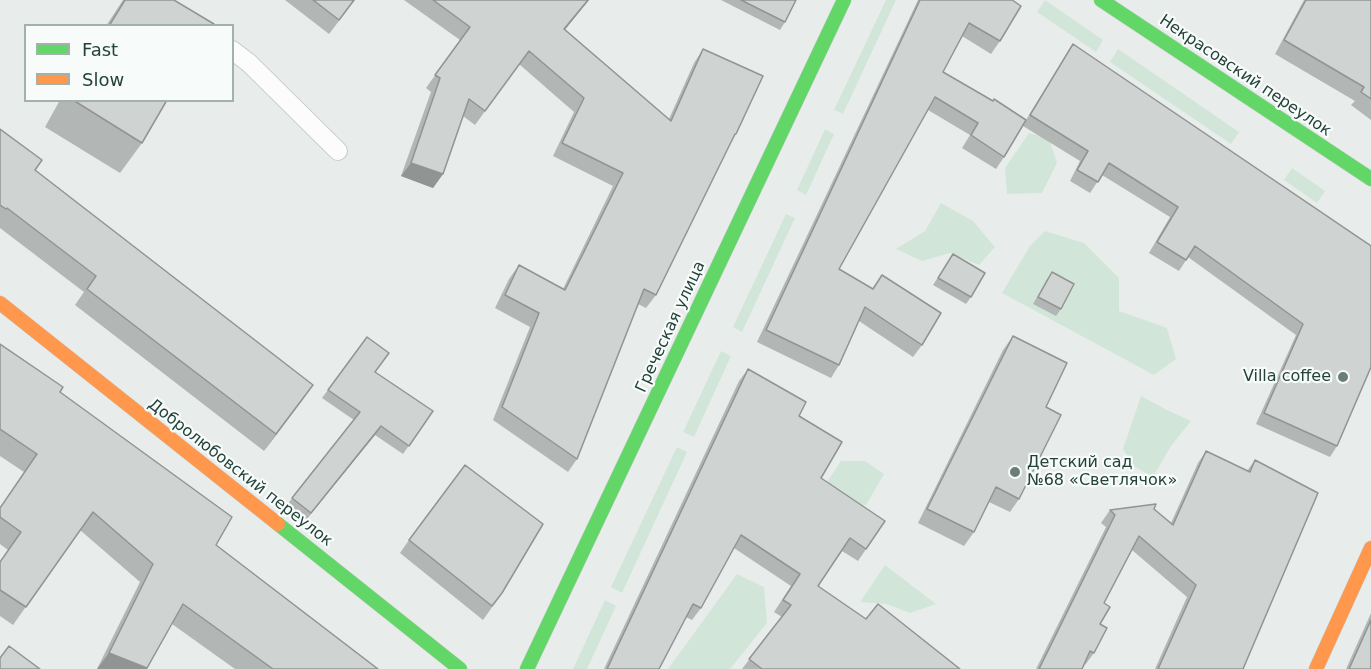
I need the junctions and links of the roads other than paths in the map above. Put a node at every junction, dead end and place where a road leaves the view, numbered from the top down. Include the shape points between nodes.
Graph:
1 (844, 0) edge
2 (1101, 0) edge
3 (234, 52) edge
4 (338, 151) dead end
5 (1371, 179) edge
6 (0, 303) edge
7 (1371, 548) edge
8 (460, 669) edge
9 (527, 669) edge
10 (1316, 669) edge

1 - 9 street, Греческая улица
2 - 5 street, Некрасовский переулок
3 - 4 lane
6 - 8 street, Добролюбовский переулок
7 - 10 street

